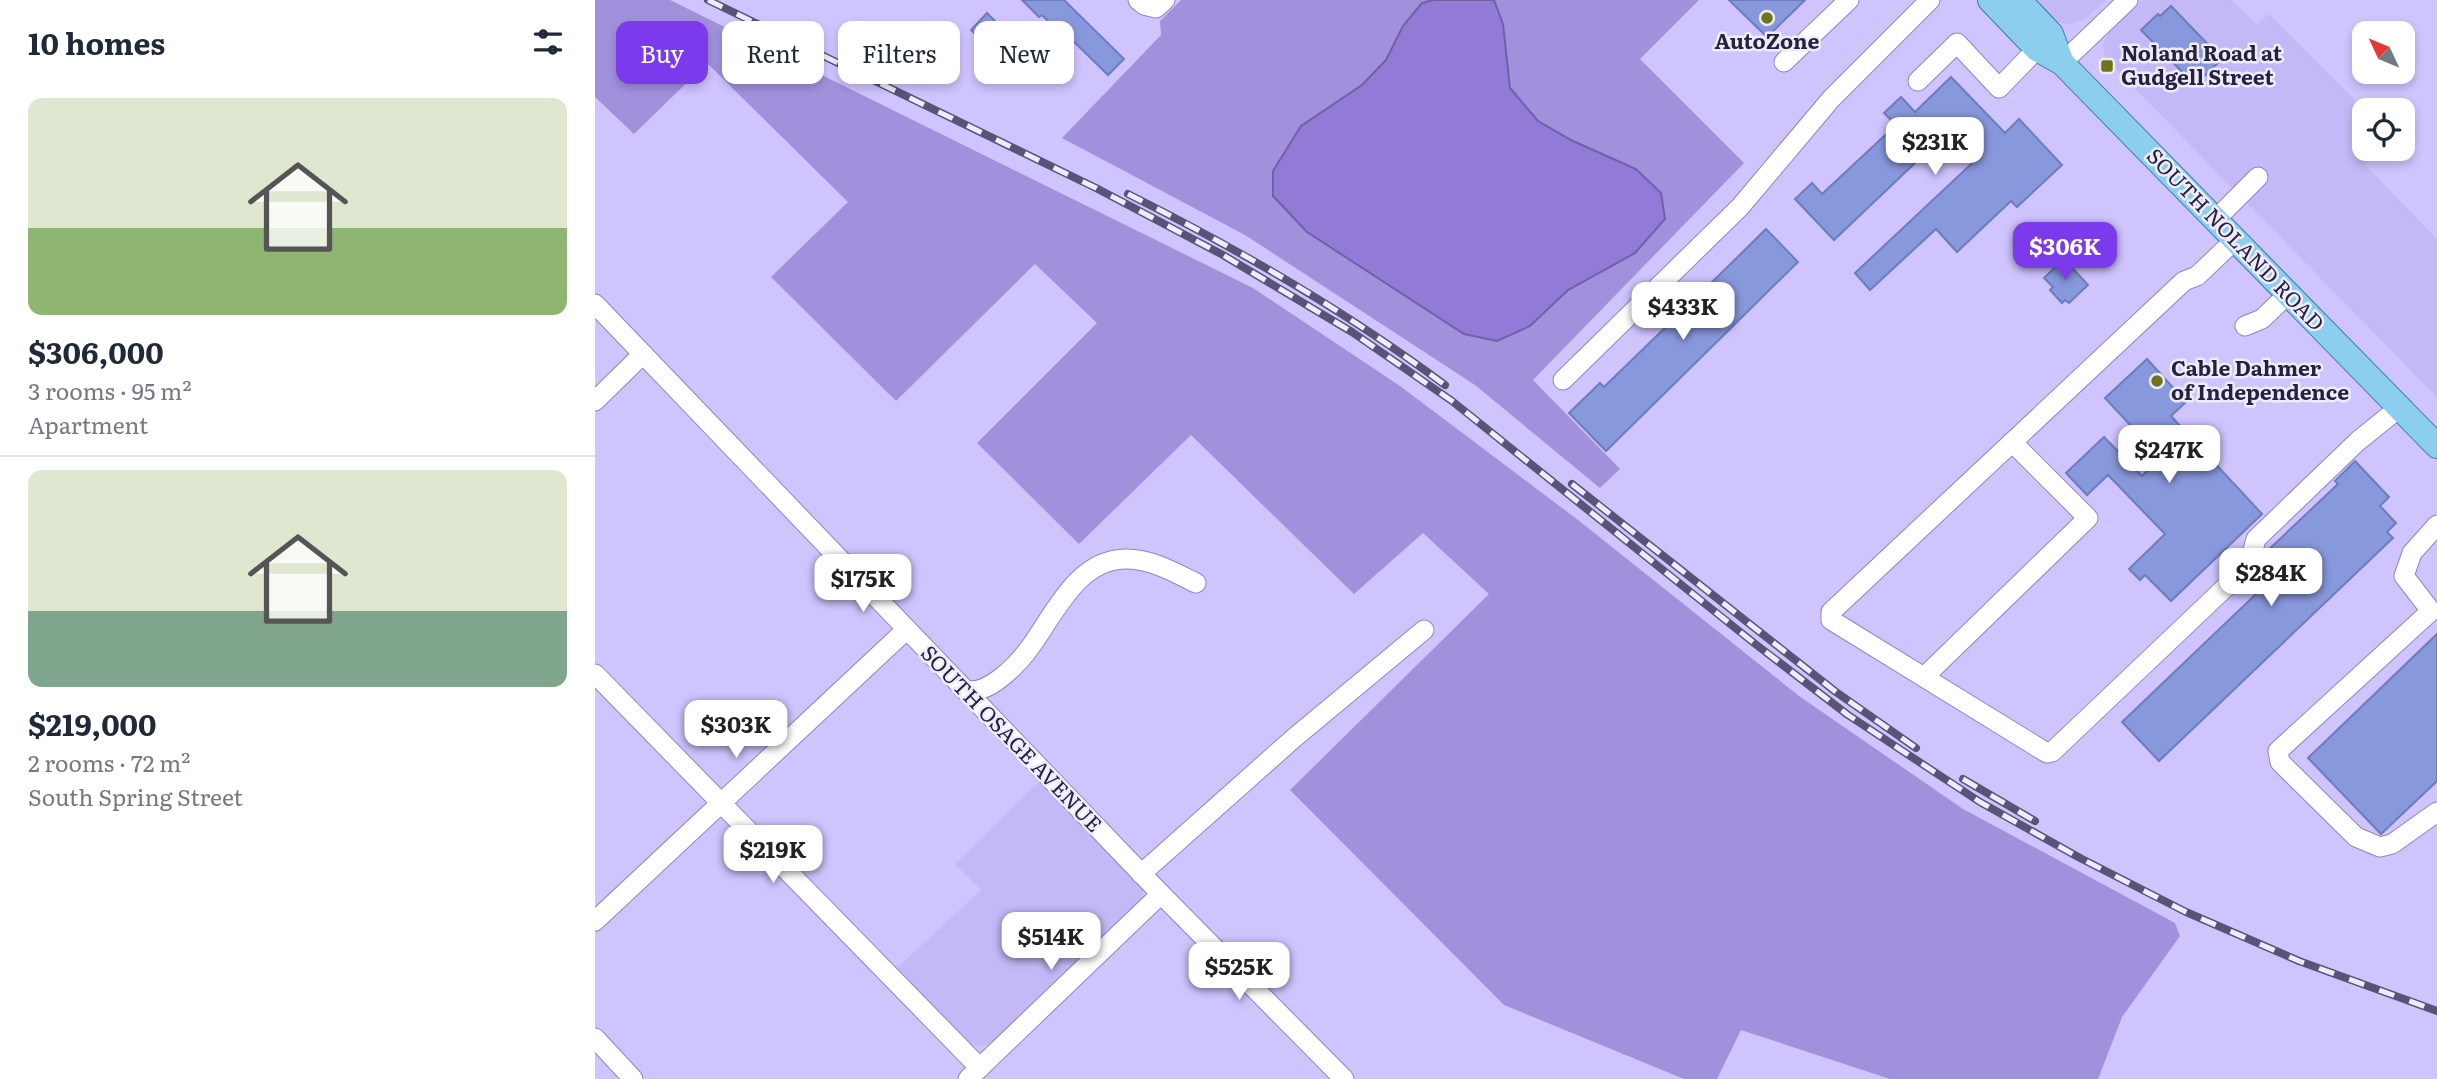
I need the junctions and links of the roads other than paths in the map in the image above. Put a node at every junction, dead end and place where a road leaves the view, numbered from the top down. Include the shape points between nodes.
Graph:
1 (1849, 0) edge
2 (1930, 0) edge
3 (1990, 0) edge
4 (2019, 0) edge
5 (2128, 0) edge
6 (2037, 50) junction
7 (1784, 62) dead end
8 (2062, 63) junction
9 (1918, 81) dead end
10 (2257, 177) dead end
11 (2215, 220) junction
12 (2235, 240) junction
13 (2288, 294) junction
14 (595, 304) edge
15 (2245, 326) dead end
16 (643, 354) junction
17 (1563, 380) dead end
18 (595, 401) edge
19 (2399, 408) junction
20 (2012, 442) junction
21 (2437, 446) edge
22 (2437, 525) edge
23 (1196, 583) dead end
24 (906, 630) junction
25 (1424, 631) dead end
26 (595, 674) edge
27 (1924, 677) junction
28 (963, 690) junction
29 (721, 803) junction
30 (2437, 812) edge
31 (1141, 874) junction
32 (1161, 894) junction
33 (595, 920) edge
34 (595, 1038) edge
35 (976, 1075) edge
36 (633, 1079) edge
37 (1344, 1079) edge

1 - 7 street
2 - 17 street via 1831,99 1740,207
3 - 6 main road, SOUTH NOLAND ROAD
4 - 8 main road, SOUTH NOLAND ROAD via 2051,34
5 - 8 street
6 - 8 main road, SOUTH NOLAND ROAD
6 - 9 street via 1999,88 1957,43
8 - 11 main road, SOUTH NOLAND ROAD
10 - 11 street
11 - 12 main road, SOUTH NOLAND ROAD
12 - 13 main road, SOUTH NOLAND ROAD
12 - 20 street via 2197,276 2184,281
13 - 15 street via 2262,319
13 - 19 main road, SOUTH NOLAND ROAD
14 - 16 street, SOUTH OSAGE AVENUE
16 - 18 street
16 - 24 street, SOUTH OSAGE AVENUE
19 - 21 main road, SOUTH NOLAND ROAD
19 - 27 street via 2256,539 2249,565 2052,752
20 - 27 street via 2088,518
20 - 27 street via 1829,616
22 - 30 street via 2412,553 2404,576 2431,611 2278,751 2280,762 2357,837 2380,846 2392,844
23 - 28 street via 1160,565 1138,561 1096,566 1061,600 1019,660 984,689
24 - 28 street, SOUTH OSAGE AVENUE
24 - 29 street
25 - 31 street via 1304,729
26 - 29 street
28 - 31 street, SOUTH OSAGE AVENUE
29 - 33 street
29 - 35 street
31 - 32 street, SOUTH OSAGE AVENUE
32 - 35 street
32 - 37 street, SOUTH OSAGE AVENUE
34 - 36 street

